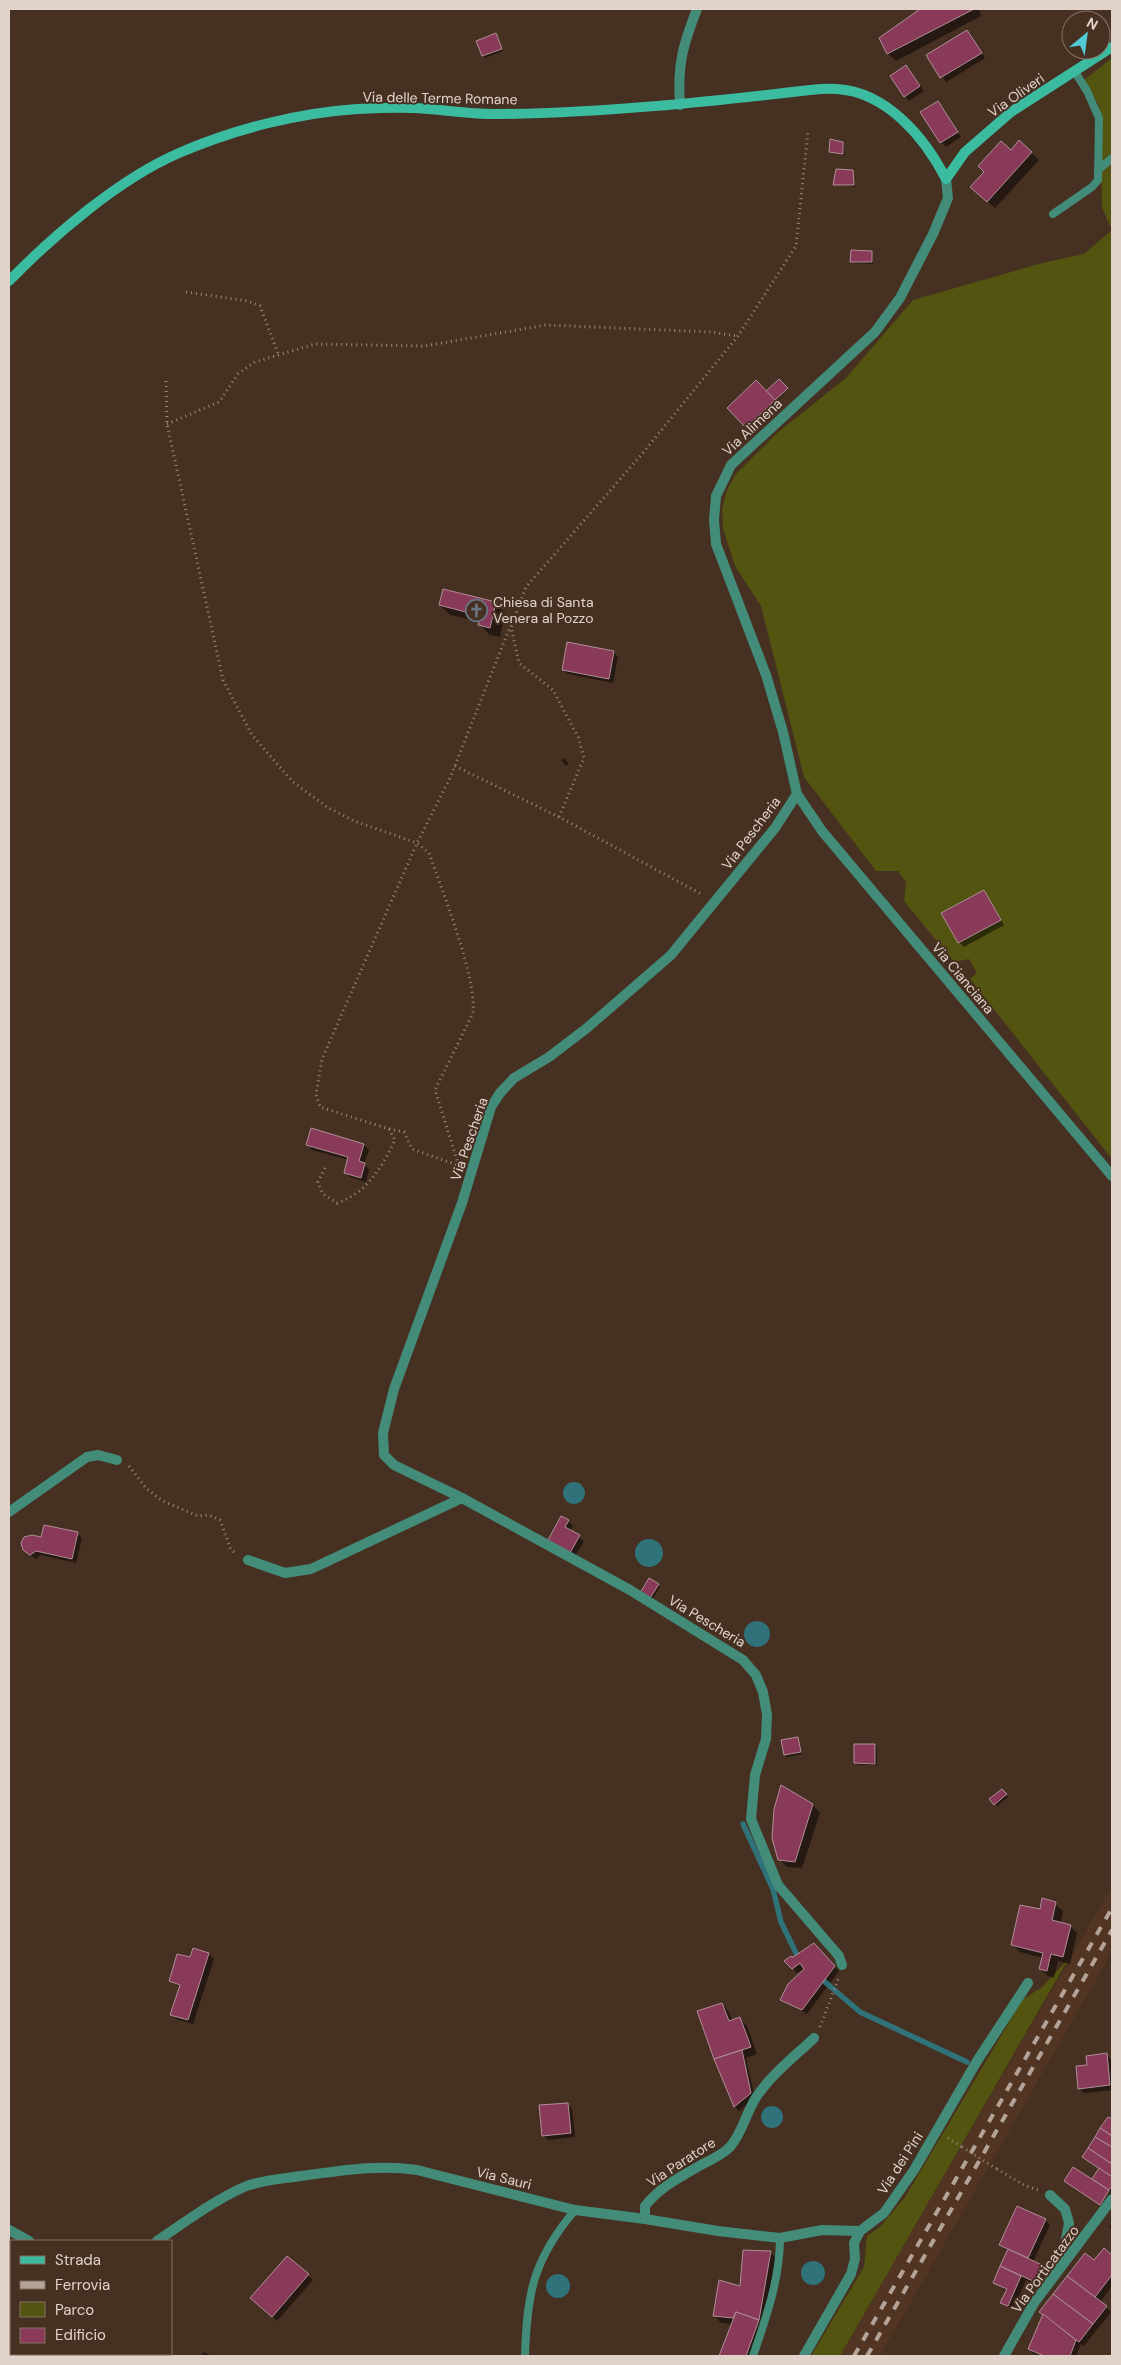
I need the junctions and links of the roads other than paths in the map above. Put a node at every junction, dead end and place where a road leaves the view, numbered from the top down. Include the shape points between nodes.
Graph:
1 (697, 9) edge
2 (1112, 47) edge
3 (1075, 72) junction
4 (680, 105) junction
5 (1112, 158) edge
6 (1098, 170) junction
7 (946, 179) junction
8 (1054, 214) dead end
9 (9, 281) edge
10 (797, 794) junction
11 (1112, 1176) edge
12 (118, 1460) road end
13 (462, 1498) junction
14 (9, 1512) edge
15 (248, 1560) road end
16 (842, 1965) road end
17 (1028, 1983) dead end
18 (814, 2038) road end
19 (1050, 2195) dead end
20 (1112, 2199) edge
21 (575, 2210) junction
22 (645, 2219) junction
23 (9, 2230) edge
24 (860, 2231) junction
25 (780, 2238) junction
26 (27, 2240) edge
27 (158, 2240) edge
28 (1061, 2270) junction
29 (525, 2356) edge
30 (753, 2356) edge
31 (804, 2356) edge
32 (1004, 2356) edge

1 - 4 street via 681,55 678,75
2 - 3 street, Via Oliveri
3 - 6 lane via 1099,118
3 - 7 street, Via Oliveri via 1011,112 965,152
4 - 7 street, Via delle Terme Romane via 838,88 862,94 886,107 918,134
4 - 9 street, Via delle Terme Romane via 496,114 413,108 356,109 288,120 226,136 178,154 132,180 37,252
5 - 6 lane
6 - 8 lane via 1098,180
7 - 10 street, Via Alimena via 948,198 925,252 900,298 875,332 730,465 716,496 716,544 766,675
10 - 11 street, Via Cianciana via 822,831
10 - 13 street, Via Pescheria via 775,828 671,955 587,1028 514,1078 500,1092 491,1108 472,1171 394,1388 383,1433 384,1455 394,1465
12 - 14 street via 98,1455 87,1457
13 - 15 street via 311,1569 285,1573
13 - 16 street, Via Pescheria via 630,1590 744,1660 763,1692 767,1715 766,1739 755,1775 751,1819 778,1885
17 - 24 street, Via dei Pini via 977,2061 914,2170 884,2213
18 - 22 street, Via Paratore via 777,2072 756,2097 741,2131 730,2146 655,2193 645,2206
19 - 28 street via 1065,2209 1069,2223
20 - 28 street, Via Porticatazzo
21 - 22 street, Via Sauri
21 - 27 street, Via Sauri via 417,2170 369,2166 246,2186 218,2200
21 - 29 lane via 562,2225 532,2283 526,2315
22 - 25 street, Via Sauri
23 - 26 street
24 - 25 street, Via Sauri via 822,2230
24 - 31 street via 854,2243 852,2274
25 - 30 lane via 770,2308
28 - 32 street, Via Porticatazzo via 1034,2303

